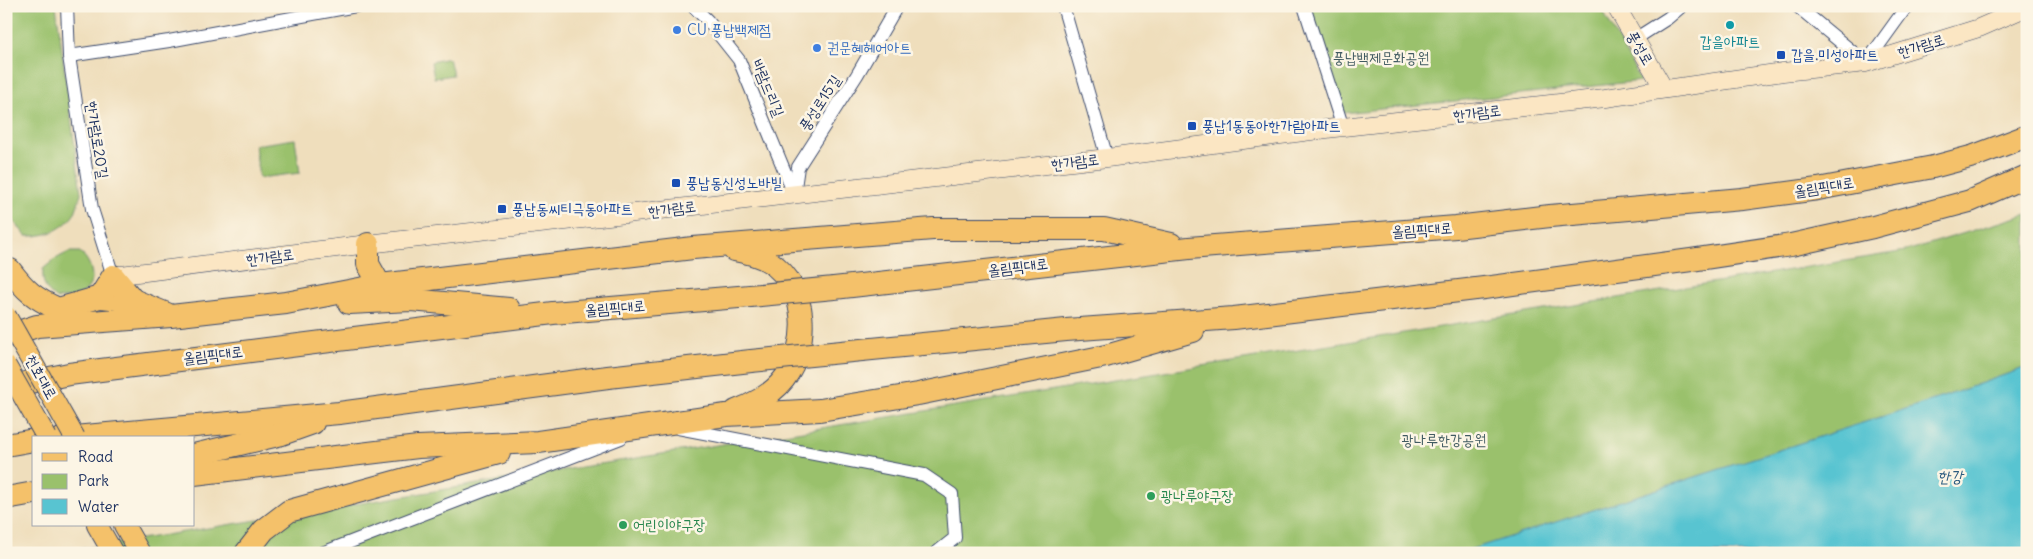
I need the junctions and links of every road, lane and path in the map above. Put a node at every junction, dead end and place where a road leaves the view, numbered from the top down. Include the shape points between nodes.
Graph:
1 (67, 6) edge
2 (356, 6) edge
3 (693, 6) edge
4 (897, 6) edge
5 (1063, 6) edge
6 (1304, 6) edge
7 (1616, 6) edge
8 (1682, 6) edge
9 (1798, 6) edge
10 (1907, 6) edge
11 (2027, 7) edge
12 (1635, 39) junction
13 (69, 56) junction
14 (1866, 63) junction
15 (1664, 89) junction
16 (1343, 128) junction
17 (2024, 137) edge
18 (1107, 158) junction
19 (2027, 176) edge
20 (794, 194) junction
21 (2027, 194) edge
22 (1970, 201) junction
23 (368, 244) junction
24 (693, 248) junction
25 (1189, 248) junction
26 (7, 268) edge
27 (114, 276) junction
28 (380, 285) junction
29 (100, 297) junction
30 (133, 300) junction
31 (286, 303) junction
32 (58, 309) junction
33 (553, 313) junction
34 (6, 316) edge
35 (170, 316) junction
36 (1234, 318) junction
37 (37, 326) junction
38 (6, 336) edge
39 (6, 366) edge
40 (6, 387) edge
41 (339, 413) junction
42 (726, 415) junction
43 (656, 425) junction
44 (46, 436) edge
45 (74, 436) edge
46 (85, 436) edge
47 (32, 440) edge
48 (538, 442) junction
49 (6, 445) edge
50 (195, 454) edge
51 (195, 474) edge
52 (32, 494) edge
53 (6, 498) edge
54 (98, 526) edge
55 (125, 526) edge
56 (113, 553) edge
57 (140, 553) edge
58 (246, 553) edge
59 (322, 553) edge
60 (936, 553) edge

1 - 13 street, 한가람로20길
2 - 13 street
3 - 20 street, 바람드리길 via 739,60
4 - 20 street, 풍성로15길 via 858,75 798,167
5 - 18 street
6 - 16 street
7 - 12 street, 풍성로
8 - 12 street
9 - 14 street
10 - 14 street
11 - 14 street, 한가람로 via 1979,28
12 - 15 street, 풍성로
13 - 27 street, 한가람로20길 via 92,209
14 - 15 street, 한가람로
15 - 16 street, 한가람로
16 - 18 street, 한가람로
17 - 25 highway, 올림픽대로 via 1974,156 1932,167 1742,199 1456,227
18 - 20 street, 한가람로
19 - 22 highway
20 - 23 street, 한가람로
21 - 22 highway
22 - 36 highway via 1791,245 1494,287
23 - 27 street, 한가람로
23 - 28 highway via 368,264
24 - 25 highway via 933,229 1104,229
24 - 28 highway
24 - 42 highway via 751,253 770,262 783,274 803,318 800,347 783,380 752,405
25 - 33 highway, 올림픽대로, bridge via 834,288
26 - 32 highway via 36,299
27 - 29 highway
27 - 30 highway
28 - 31 highway
29 - 30 highway
29 - 32 highway
30 - 35 highway
31 - 33 highway via 411,300
31 - 35 highway
32 - 37 highway
33 - 40 highway, 올림픽대로 via 69,374
34 - 45 main road, 천호대로, bridge
35 - 37 highway
36 - 41 highway, bridge via 1066,330 751,361
36 - 42 highway via 1106,356 918,394 820,410
37 - 38 highway
39 - 44 main road, 천호대로, bridge
41 - 46 highway
41 - 50 highway via 282,434
42 - 43 highway
43 - 48 highway
43 - 59 street
43 - 60 street via 924,475 952,494 955,538
47 - 49 highway
48 - 51 highway via 418,448
48 - 58 highway via 289,511 264,530
52 - 53 highway
54 - 56 main road
55 - 57 main road

